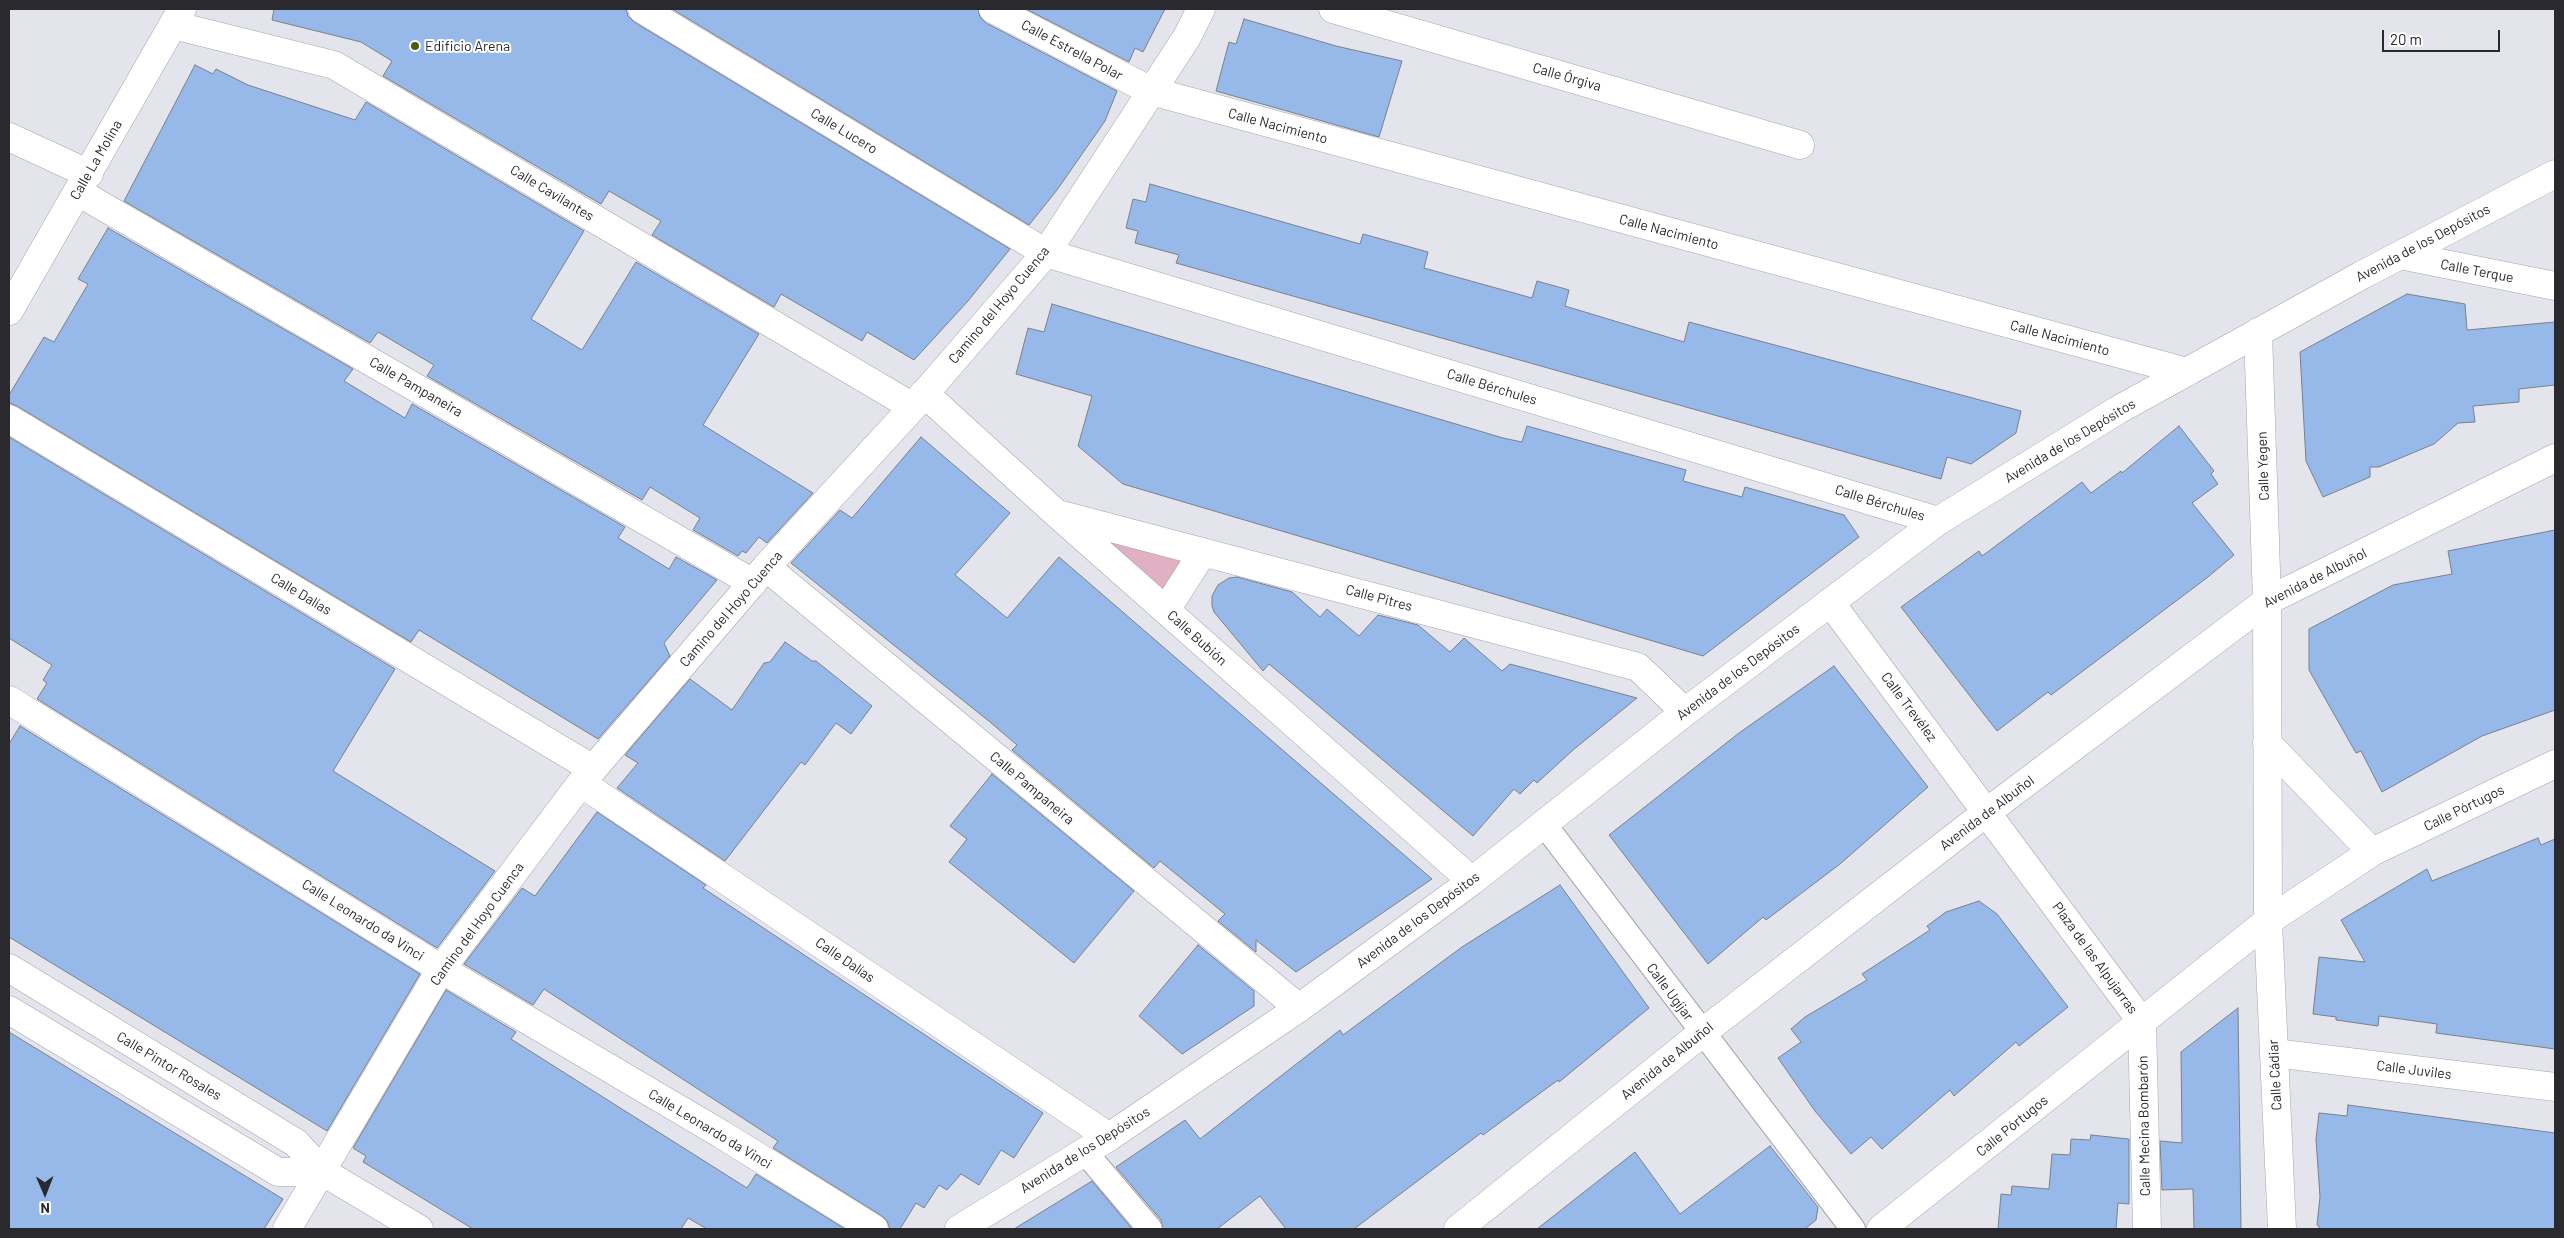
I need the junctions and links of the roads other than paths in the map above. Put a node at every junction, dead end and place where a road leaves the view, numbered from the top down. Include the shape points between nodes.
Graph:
1 (642, 9) edge
2 (993, 9) edge
3 (1201, 9) edge
4 (1333, 9) edge
5 (178, 17) edge
6 (1151, 91) junction
7 (9, 137) edge
8 (1800, 145) dead end
9 (2555, 174) edge
10 (83, 183) junction
11 (1046, 253) junction
12 (2400, 255) junction
13 (2555, 286) edge
14 (9, 311) edge
15 (2258, 332) junction
16 (2187, 372) junction
17 (918, 400) junction
18 (9, 419) edge
19 (2555, 458) edge
20 (1057, 514) junction
21 (1938, 521) junction
22 (1203, 552) junction
23 (759, 575) junction
24 (2267, 601) junction
25 (1830, 602) junction
26 (1166, 610) junction
27 (9, 700) edge
28 (1685, 712) junction
29 (2267, 743) junction
30 (2555, 764) edge
31 (587, 776) junction
32 (1988, 812) junction
33 (1544, 824) junction
34 (2372, 852) junction
35 (1472, 881) junction
36 (2268, 921) junction
37 (9, 968) edge
38 (441, 969) junction
39 (1299, 1008) junction
40 (9, 1010) edge
41 (2142, 1022) junction
42 (1702, 1033) junction
43 (2274, 1053) junction
44 (2555, 1087) edge
45 (1109, 1137) junction
46 (1084, 1152) junction
47 (323, 1172) junction
48 (1914, 1217) edge
49 (287, 1229) edge
50 (419, 1229) edge
51 (874, 1229) edge
52 (959, 1229) edge
53 (1150, 1229) edge
54 (1458, 1229) edge
55 (1853, 1229) edge
56 (1881, 1229) edge
57 (2147, 1229) edge
58 (2282, 1229) edge

1 - 11 street, Calle Lucero
2 - 6 street, Calle Estrella Polar
3 - 6 street, Camino del Hoyo Cuenca
4 - 8 street, Calle Órgiva
5 - 10 street, Calle La Molina
5 - 17 street, Calle Cavilantes via 334,65
6 - 11 street, Camino del Hoyo Cuenca
6 - 16 street, Calle Nacimiento
7 - 10 street, Calle Pampaneira
9 - 12 street, Avenida de los Depósitos
10 - 14 street, Calle La Molina
10 - 23 street, Calle Pampaneira
11 - 17 street, Camino del Hoyo Cuenca
11 - 21 street, Calle Bérchules
12 - 13 street, Calle Terque
12 - 15 street, Avenida de los Depósitos
15 - 16 street, Avenida de los Depósitos
15 - 24 street, Calle Yegen
16 - 21 street, Avenida de los Depósitos via 2118,410
17 - 20 street, Calle Bubión
17 - 23 street, Camino del Hoyo Cuenca
18 - 31 street, Calle Dalías
19 - 24 street, Avenida de Albuñol
20 - 22 street, Calle Pitres
20 - 26 street, Calle Bubión
21 - 25 street, Avenida de los Depósitos
22 - 26 street
22 - 28 street, Calle Pitres via 1638,666
23 - 31 street, Camino del Hoyo Cuenca
23 - 39 street, Calle Pampaneira
24 - 29 street
24 - 32 street, Avenida de Albuñol
25 - 28 street, Avenida de los Depósitos
25 - 32 street, Calle Trevélez
26 - 35 street, Calle Bubión
27 - 38 street, Calle Leonardo da Vinci
28 - 33 street, Avenida de los Depósitos
29 - 34 street
29 - 36 street
30 - 34 street, Calle Pórtugos
31 - 38 street, Camino del Hoyo Cuenca
31 - 45 street, Calle Dalías
32 - 41 street, Plaza de las Alpujarras
32 - 42 street, Avenida de Albuñol
33 - 35 street, Avenida de los Depósitos
33 - 42 street, Calle Ugíjar
34 - 36 street, Plaza de las Alpujarras
35 - 39 street, Avenida de los Depósitos
36 - 41 street, Plaza de las Alpujarras
36 - 43 street, Calle Cádiar
37 - 47 street, Calle Pintor Rosales via 296,1143
38 - 47 street, Camino del Hoyo Cuenca
38 - 51 street, Calle Leonardo da Vinci via 721,1134
39 - 45 street, Avenida de los Depósitos
40 - 47 street via 278,1172
41 - 48 street, Calle Pórtugos
41 - 57 street, Calle Mecina Bombarón
42 - 54 street, Avenida de Albuñol
42 - 55 street, Calle Ugíjar
43 - 44 street, Calle Juviles
43 - 58 street, Calle Cádiar
45 - 46 street, Avenida de los Depósitos
46 - 52 street, Avenida de los Depósitos
46 - 53 street
47 - 49 street, Camino del Hoyo Cuenca
47 - 50 street, Calle Pintor Rosales
48 - 56 street, Calle Pórtugos

